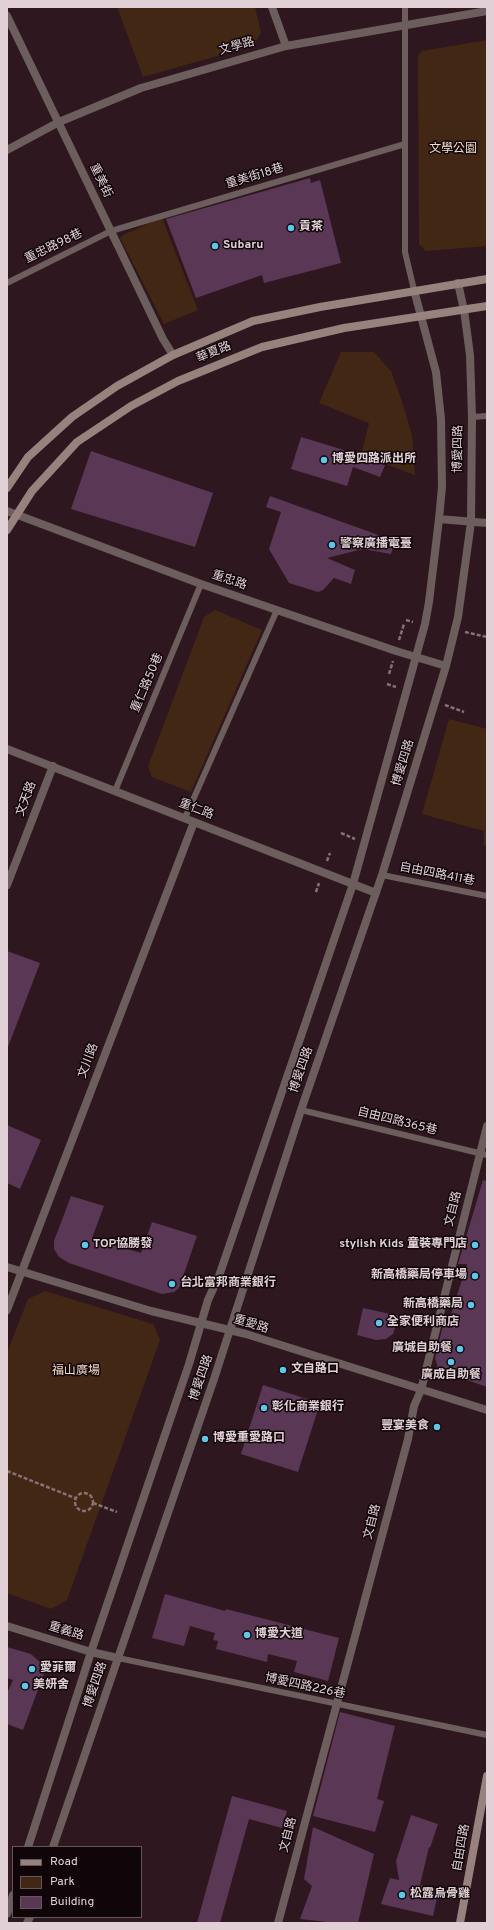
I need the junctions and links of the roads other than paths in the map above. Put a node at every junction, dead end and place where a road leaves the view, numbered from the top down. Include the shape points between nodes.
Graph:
1 (272, 7) edge
2 (405, 7) edge
3 (487, 11) edge
4 (7, 16) edge
5 (405, 24) junction
6 (286, 46) junction
7 (59, 122) junction
8 (405, 144) junction
9 (7, 150) edge
10 (111, 231) junction
11 (487, 279) edge
12 (7, 283) edge
13 (458, 283) junction
14 (414, 290) junction
15 (487, 306) edge
16 (464, 310) junction
17 (422, 315) junction
18 (173, 355) junction
19 (487, 416) edge
20 (472, 417) junction
21 (7, 488) edge
22 (7, 511) edge
23 (16, 514) junction
24 (439, 519) junction
25 (471, 522) junction
26 (487, 523) edge
27 (7, 530) edge
28 (201, 584) junction
29 (277, 610) junction
30 (416, 657) junction
31 (446, 666) junction
32 (7, 749) edge
33 (53, 766) junction
34 (115, 791) junction
35 (185, 818) junction
36 (194, 822) junction
37 (382, 875) junction
38 (7, 884) edge
39 (353, 884) junction
40 (376, 894) junction
41 (487, 896) edge
42 (301, 1110) junction
43 (487, 1126) edge
44 (484, 1154) edge
45 (7, 1267) edge
46 (22, 1271) junction
47 (7, 1310) edge
48 (202, 1323) junction
49 (230, 1331) junction
50 (421, 1390) junction
51 (487, 1410) edge
52 (7, 1626) edge
53 (91, 1652) junction
54 (118, 1658) junction
55 (335, 1705) junction
56 (487, 1735) edge
57 (487, 1776) edge
58 (28, 1846) edge
59 (54, 1846) edge
60 (12, 1898) edge
61 (7, 1914) edge
62 (278, 1923) edge
63 (460, 1923) edge

1 - 6 street
2 - 5 lane
3 - 5 street, 文學路
4 - 7 street, 重美街
5 - 6 street, 文學路
5 - 8 lane
6 - 7 street, 文學路 via 141,88
7 - 9 street, 文學路
7 - 10 street, 重美街
8 - 10 lane, 重美街18巷
8 - 14 lane via 405,252
10 - 12 lane, 重忠路98巷
10 - 18 street, 重美街
11 - 13 street, 華夏路
13 - 14 street, 華夏路
13 - 16 street, 博愛四路
14 - 17 street, 博愛四路
14 - 18 street, 華夏路 via 253,321
15 - 16 street, 華夏路
16 - 17 street, 華夏路
16 - 20 street, 博愛四路 via 470,355
17 - 23 street, 華夏路 via 344,328 262,347 178,381 131,406 77,442 32,491
17 - 24 street, 博愛四路 via 436,372 441,420 442,487
18 - 21 street, 華夏路 via 117,386 72,417 28,457
19 - 20 lane
20 - 25 street, 博愛四路
22 - 23 street, 重忠路
23 - 27 street, 華夏路
23 - 28 street, 重忠路
24 - 25 street
24 - 30 street, 博愛四路 via 428,612
25 - 26 street
25 - 31 street, 博愛四路 via 458,617
28 - 29 street, 重忠路
28 - 34 lane, 重仁路50巷
29 - 30 street, 重忠路
29 - 35 lane
30 - 31 street, 重忠路
30 - 39 street, 博愛四路
31 - 37 street, 博愛四路
32 - 33 street, 重仁路
33 - 34 street, 重仁路
33 - 38 street, 文天路
34 - 35 street, 重仁路
35 - 36 street, 重仁路
36 - 39 street, 重仁路
36 - 46 street, 文川路
37 - 40 street, 博愛四路
37 - 41 lane, 自由四路411巷
39 - 40 street, 重仁路
39 - 48 street, 博愛四路
40 - 42 street, 博愛四路
42 - 44 lane, 自由四路365巷
42 - 49 street, 博愛四路
43 - 44 street, 文自路
44 - 50 street, 文自路
45 - 46 street, 重愛路
46 - 47 street, 文川路
46 - 48 street, 重愛路 via 151,1311
48 - 49 street, 重愛路
48 - 53 street, 博愛四路
49 - 50 street, 重愛路
49 - 54 street, 博愛四路
50 - 51 street, 重愛路
50 - 55 street, 文自路 via 414,1406 408,1439
52 - 53 street, 重義路
53 - 54 street, 重義路
53 - 58 street, 博愛四路
54 - 55 lane, 博愛四路226巷
54 - 59 street, 博愛四路
55 - 56 lane, 博愛四路226巷
55 - 62 street, 文自路
57 - 63 street, 自由四路
60 - 61 street

